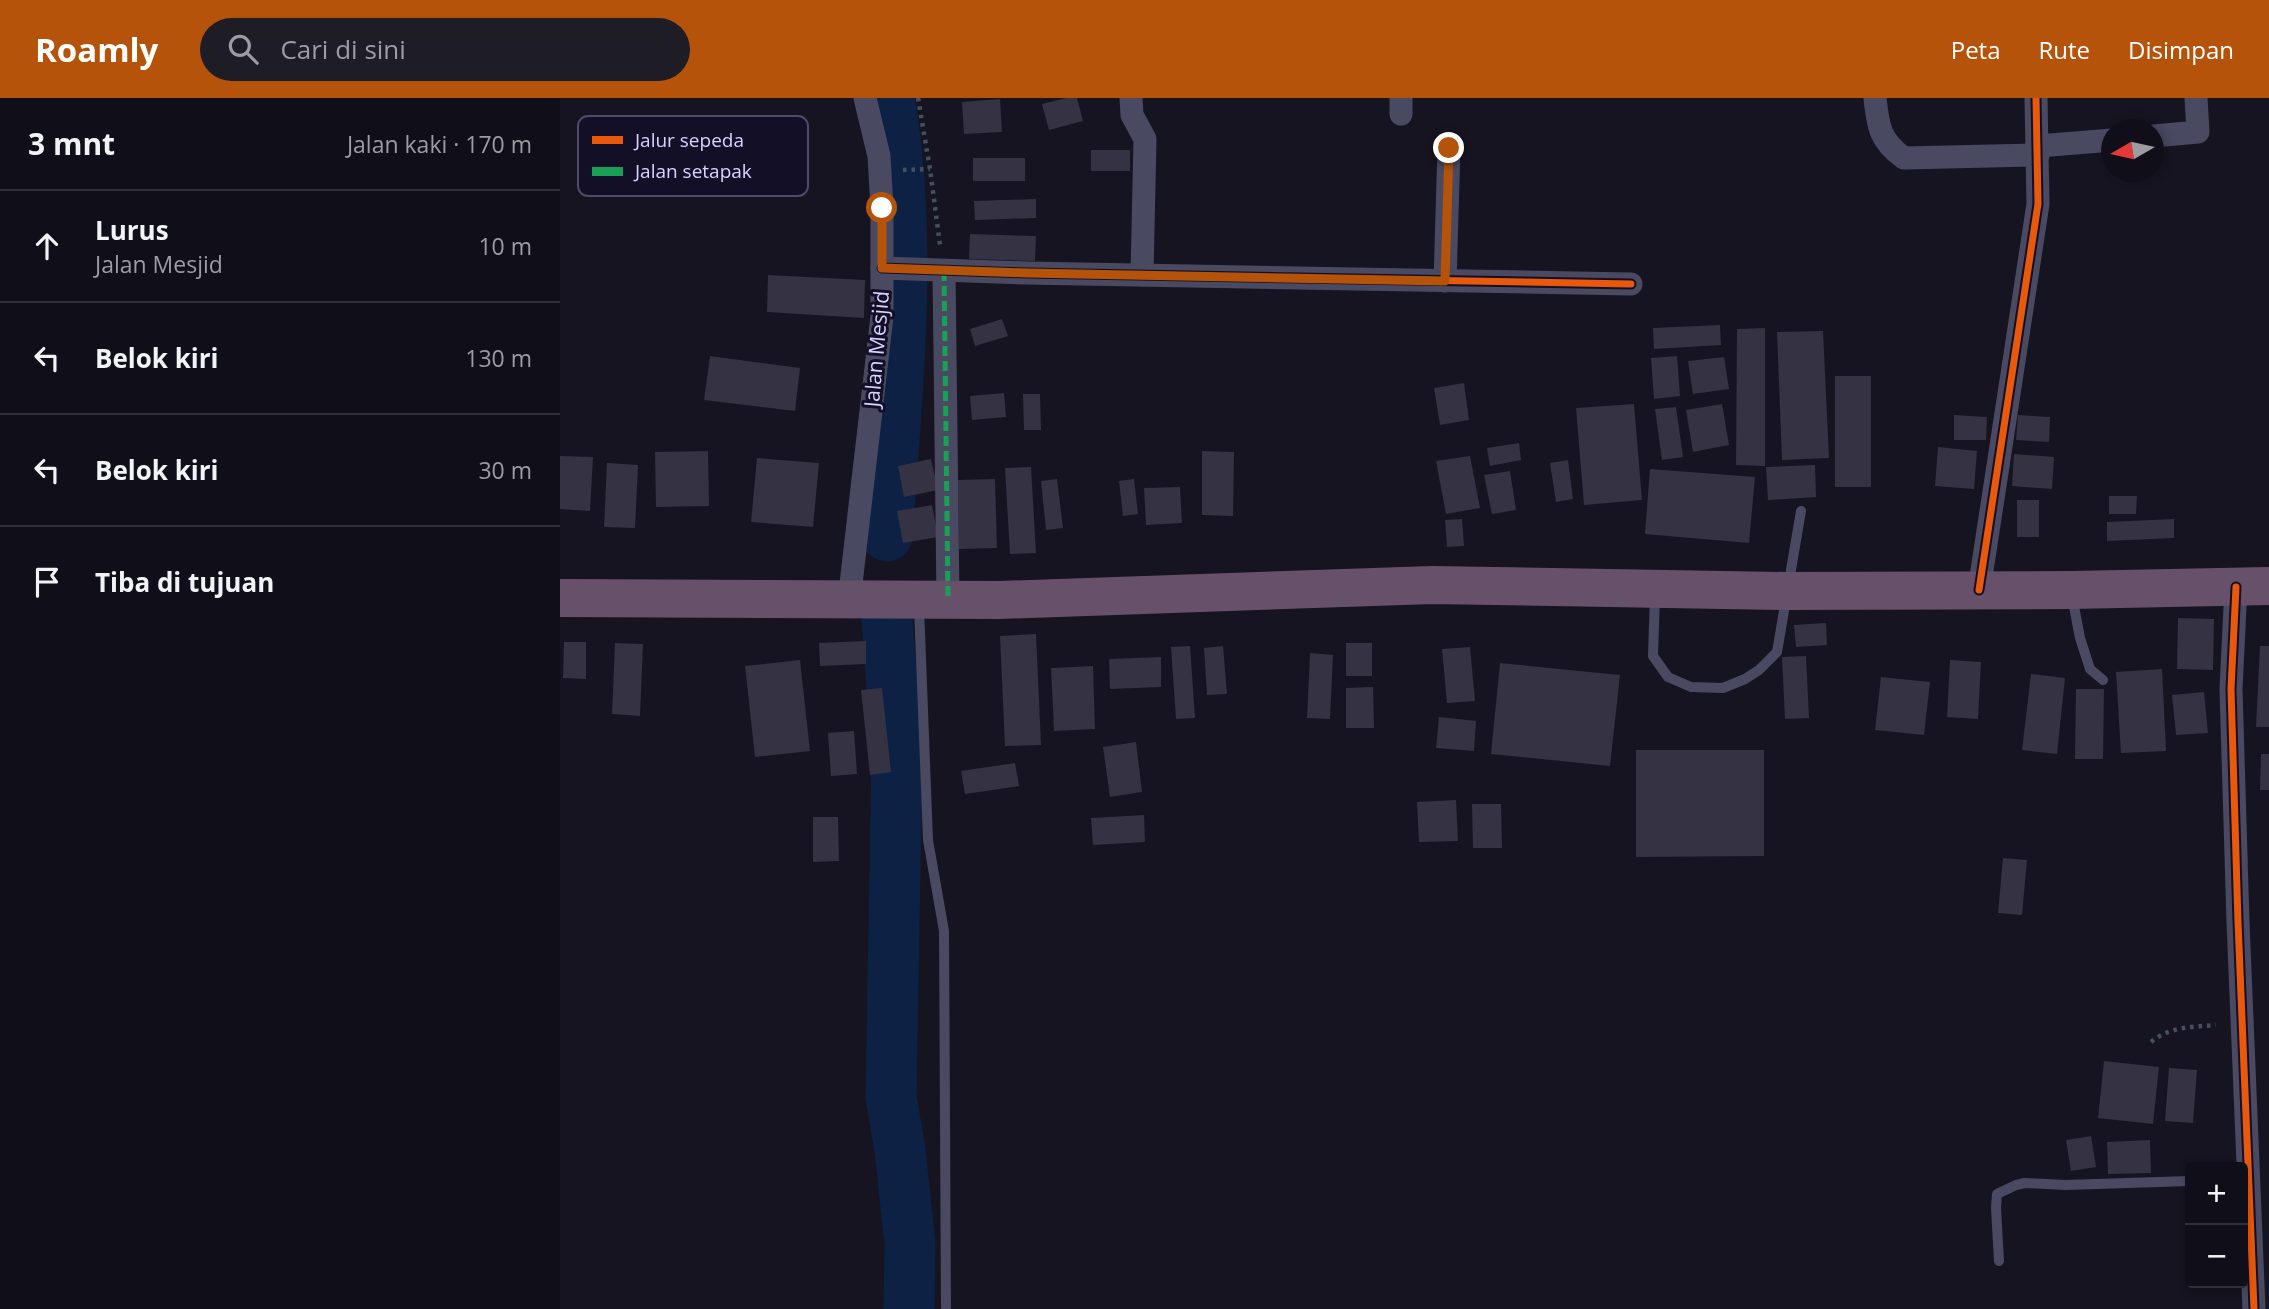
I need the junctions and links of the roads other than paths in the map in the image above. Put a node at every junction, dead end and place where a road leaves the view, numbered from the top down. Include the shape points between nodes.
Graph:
1 (866, 98) edge
2 (1131, 98) edge
3 (1875, 98) edge
4 (2036, 98) edge
5 (2196, 98) edge
6 (2164, 135) edge
7 (2101, 142) edge
8 (1449, 148) dead end
9 (2038, 151) junction
10 (890, 269) junction
11 (938, 271) junction
12 (1142, 275) junction
13 (1445, 281) junction
14 (1631, 284) dead end
15 (1801, 511) dead end
16 (2252, 587) edge
17 (1656, 589) junction
18 (1979, 590) junction
19 (2071, 590) junction
20 (1786, 591) junction
21 (560, 598) edge
22 (858, 601) junction
23 (925, 601) junction
24 (2103, 680) dead end
25 (2246, 1162) edge
26 (2185, 1181) edge
27 (2248, 1212) edge
28 (1999, 1261) dead end
29 (946, 1309) edge
30 (2254, 1309) edge

1 - 10 street, Jalan Mesjid via 879,156
2 - 12 street via 1132,115 1145,139
3 - 9 street via 1887,146 1904,158
4 - 9 street
5 - 6 street via 2198,132
7 - 9 street
8 - 13 street
9 - 18 street via 2038,204
10 - 11 street
10 - 22 street, Jalan Mesjid
11 - 12 street
11 - 23 street
12 - 13 street
13 - 14 street
15 - 20 lane
16 - 19 highway
16 - 25 street via 2231,689
17 - 20 highway
17 - 20 lane via 1653,656 1668,677 1691,687 1723,688 1745,680 1777,652
17 - 23 highway via 1432,585
18 - 19 highway
18 - 20 highway
19 - 24 lane via 2090,669
21 - 22 highway
22 - 23 highway
23 - 29 lane via 928,840 944,931
26 - 28 lane via 2025,1183 2002,1190 1996,1208
27 - 30 street

